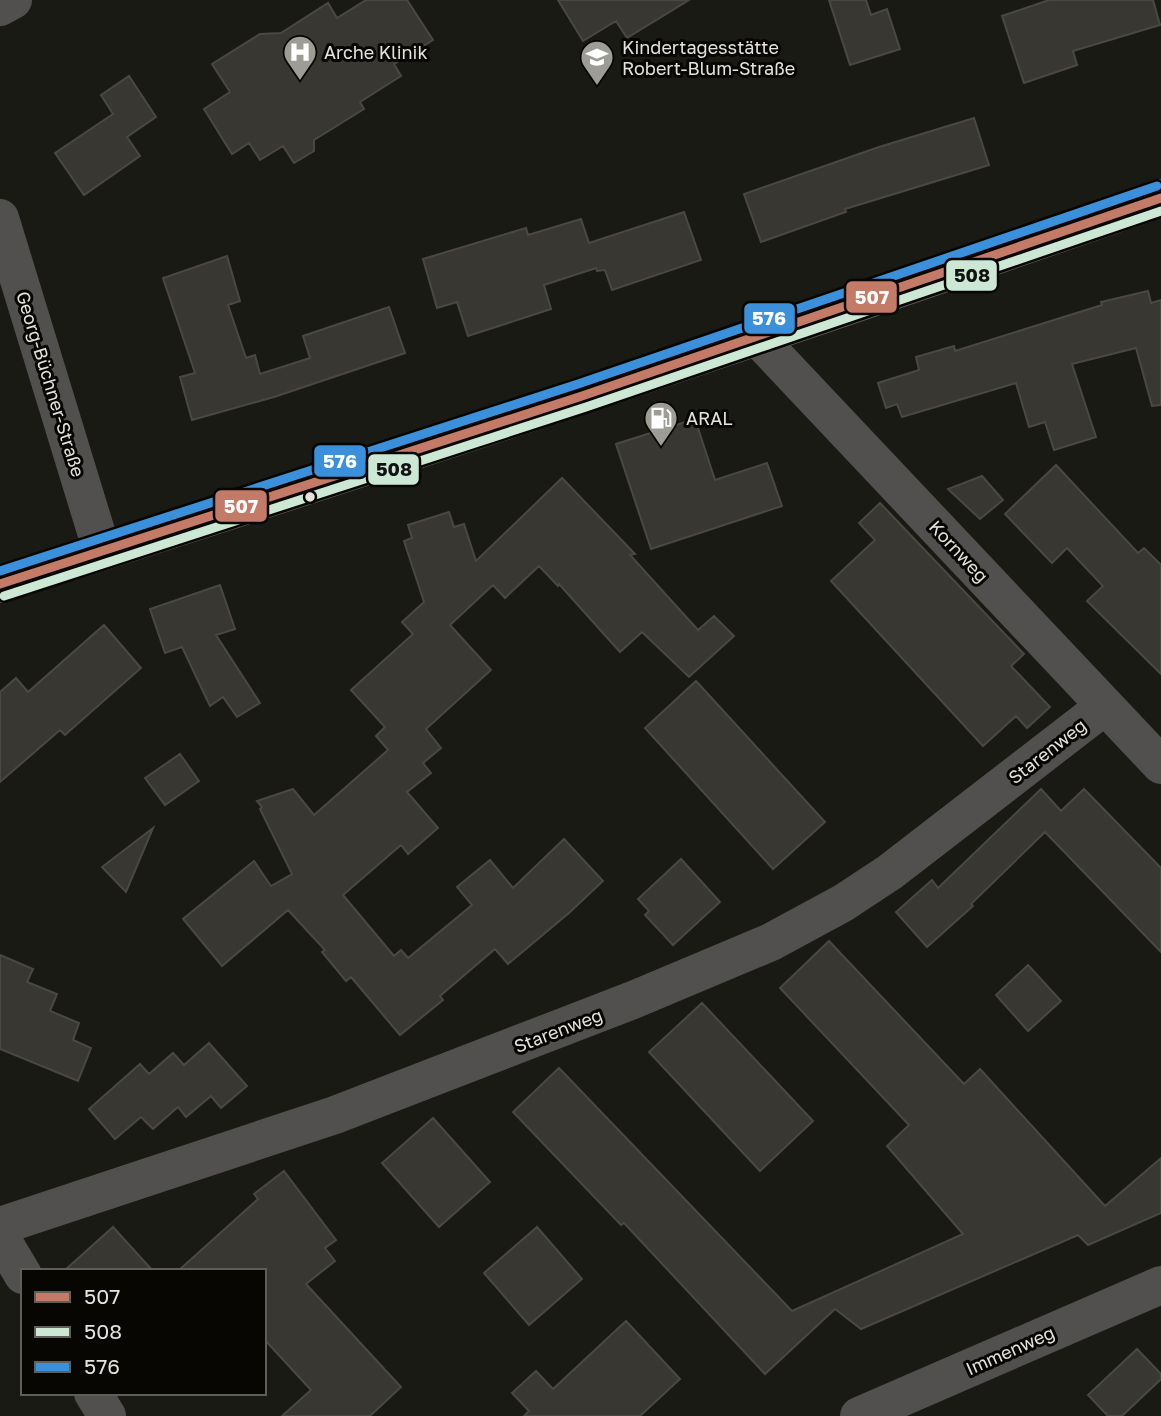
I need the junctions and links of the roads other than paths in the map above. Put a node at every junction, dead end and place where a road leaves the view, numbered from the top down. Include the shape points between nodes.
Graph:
1 (13, 0) edge
2 (0, 8) edge
3 (1161, 198) edge
4 (0, 218) edge
5 (757, 337) junction
6 (102, 551) junction
7 (0, 584) edge
8 (1105, 706) junction
9 (1161, 765) edge
10 (21, 1272) edge
11 (1161, 1285) edge
12 (94, 1395) edge
13 (107, 1416) edge
14 (859, 1416) edge

1 - 2 street
3 - 5 main road
4 - 6 street, Georg-Büchner-Straße
5 - 6 main road
5 - 8 street, Kornweg
6 - 7 main road
8 - 9 street, Kornweg
8 - 10 street, Starenweg via 890,872 772,942 335,1115 6,1224 4,1243
11 - 14 street, Immenweg
12 - 13 street

